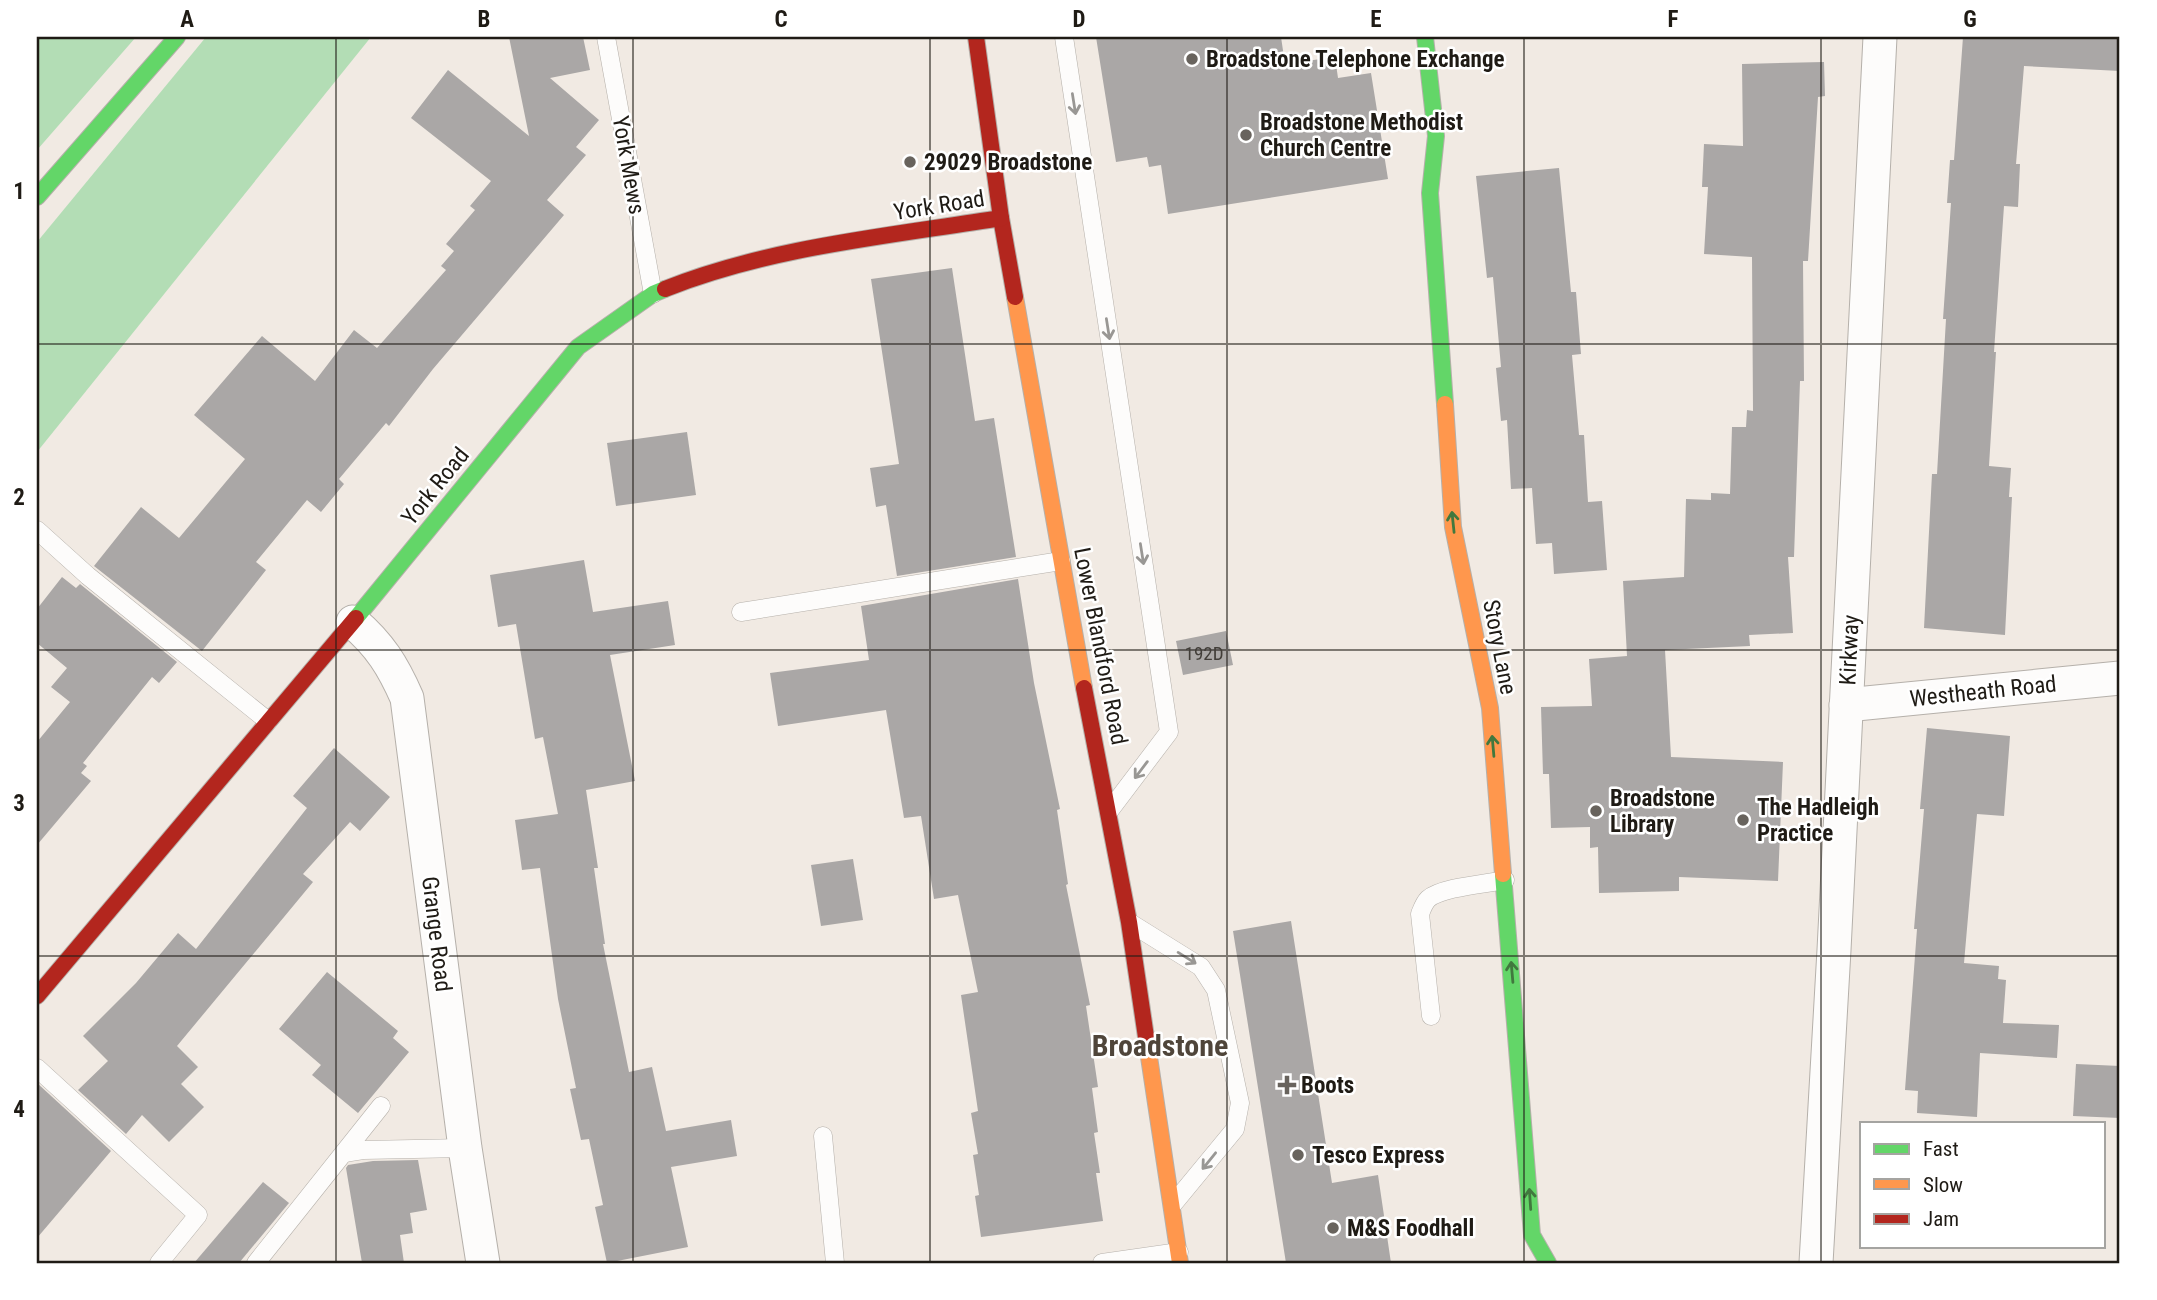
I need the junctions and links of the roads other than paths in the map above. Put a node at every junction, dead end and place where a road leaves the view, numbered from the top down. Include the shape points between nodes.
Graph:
1 (177, 37) edge
2 (606, 37) edge
3 (976, 37) edge
4 (1063, 37) edge
5 (1425, 37) edge
6 (1880, 37) edge
7 (37, 197) edge
8 (1001, 218) junction
9 (653, 294) junction
10 (37, 530) edge
11 (1061, 561) junction
12 (741, 612) dead end
13 (354, 622) junction
14 (2120, 678) edge
15 (1846, 705) junction
16 (268, 721) junction
17 (1110, 811) junction
18 (1505, 880) junction
19 (1129, 922) junction
20 (37, 996) edge
21 (1431, 1016) dead end
22 (37, 1069) edge
23 (381, 1106) dead end
24 (823, 1136) dead end
25 (465, 1148) junction
26 (344, 1153) junction
27 (1172, 1205) junction
28 (1180, 1258) edge
29 (159, 1263) edge
30 (256, 1263) edge
31 (483, 1263) edge
32 (835, 1263) edge
33 (1102, 1263) edge
34 (1548, 1263) edge
35 (1816, 1263) edge

1 - 7 street
2 - 9 lane, York Mews
3 - 8 street, Lower Blandford Road
4 -> 17 lane via 1169,732
18 -> 5 street, Story Lane via 1490,708 1453,527 1430,193 1436,136
6 - 15 street, Kirkway
8 - 9 street, York Road via 821,247 705,274
8 - 11 street, Lower Blandford Road
9 - 13 street, York Road via 578,347
10 - 16 lane
11 - 12 lane
11 - 17 street, Lower Blandford Road
13 - 16 street, York Road
13 - 25 street, Grange Road via 381,649 407,698
14 - 15 street, Westheath Road
15 - 35 street, Kirkway
16 - 20 street, York Road
17 - 19 street, Lower Blandford Road
18 - 21 lane via 1440,892 1423,905 1420,914
34 -> 18 street, Story Lane via 1532,1235
19 - 27 street, Lower Blandford Road
19 -> 27 lane via 1201,967 1216,990 1240,1103 1235,1129
22 - 29 lane via 198,1215
23 - 26 lane
24 - 32 lane
25 - 26 lane
25 - 31 street, Grange Road
26 - 30 lane
27 - 28 street, Lower Blandford Road
28 - 33 lane

